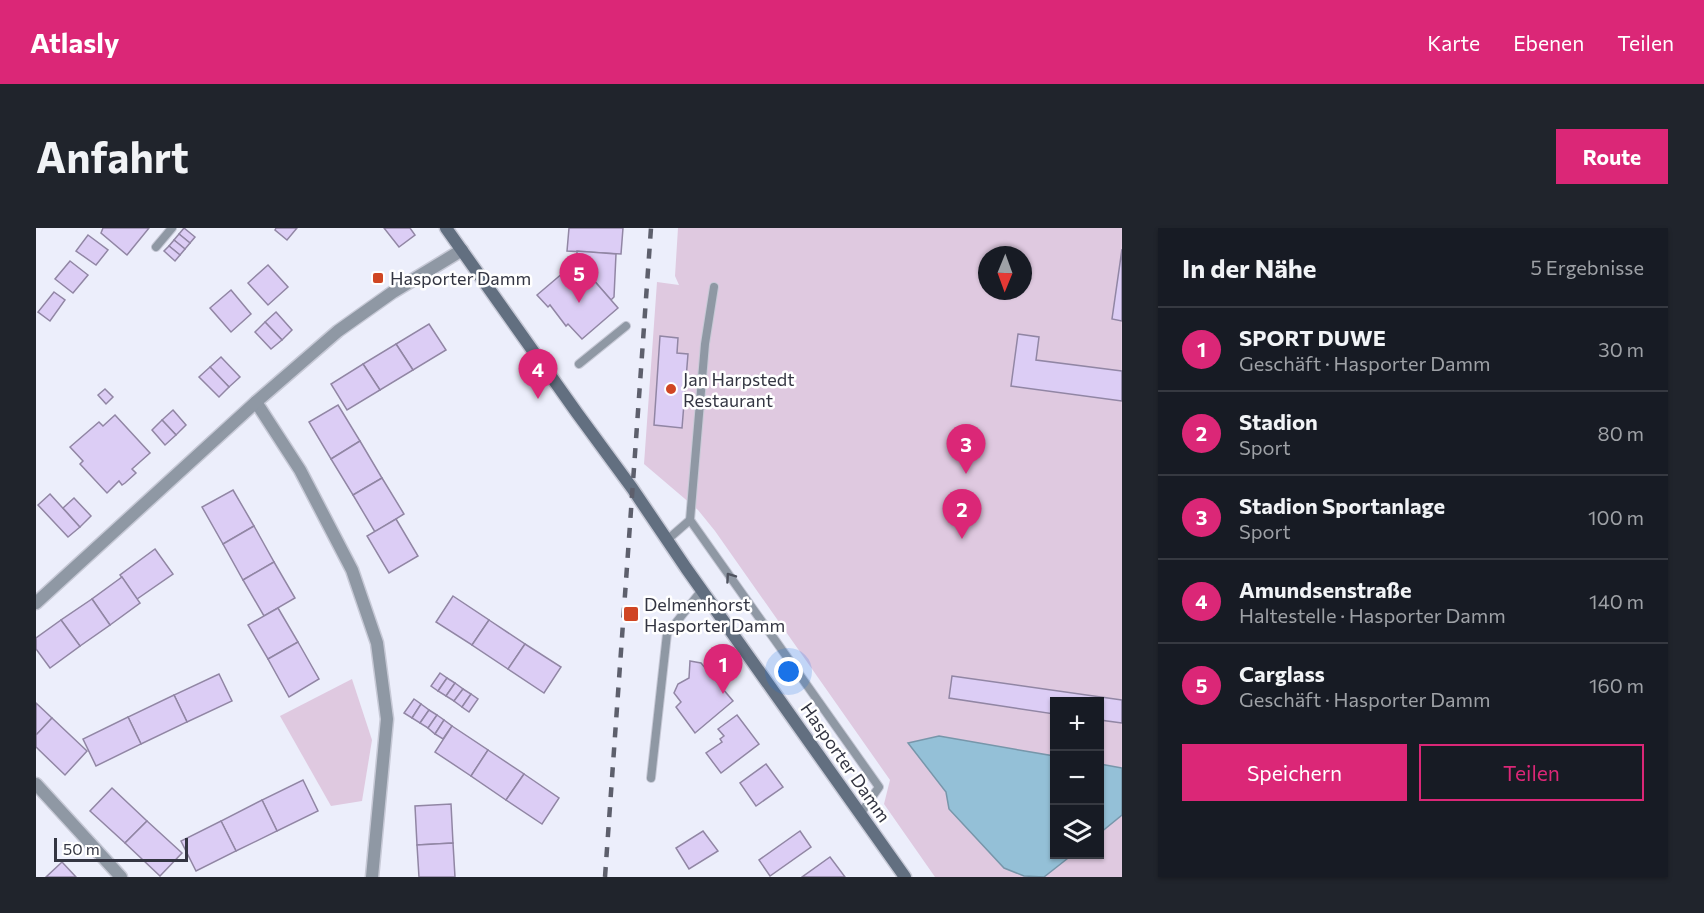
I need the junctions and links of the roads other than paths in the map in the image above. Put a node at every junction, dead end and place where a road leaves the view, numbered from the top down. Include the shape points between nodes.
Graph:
1 (172, 228) edge
2 (446, 228) edge
3 (156, 247) dead end
4 (462, 250) junction
5 (714, 287) dead end
6 (626, 326) dead end
7 (579, 364) dead end
8 (256, 402) junction
9 (690, 520) junction
10 (667, 540) junction
11 (702, 590) junction
12 (36, 603) edge
13 (651, 778) dead end
14 (36, 784) edge
15 (861, 813) junction
16 (121, 877) edge
17 (372, 877) edge
18 (905, 877) edge

1 - 3 lane
2 - 4 main road, Hasporter Damm
4 - 8 street via 338,331
4 - 10 main road, Hasporter Damm
5 - 9 lane via 705,344
6 - 7 lane
8 - 12 street
8 - 17 street via 300,470 352,570 377,643 387,719
9 - 10 lane
15 -> 9 lane via 879,787
10 - 11 main road, Hasporter Damm
11 - 13 lane via 667,634
11 - 15 main road, Hasporter Damm
14 - 16 street
15 - 18 main road, Hasporter Damm

